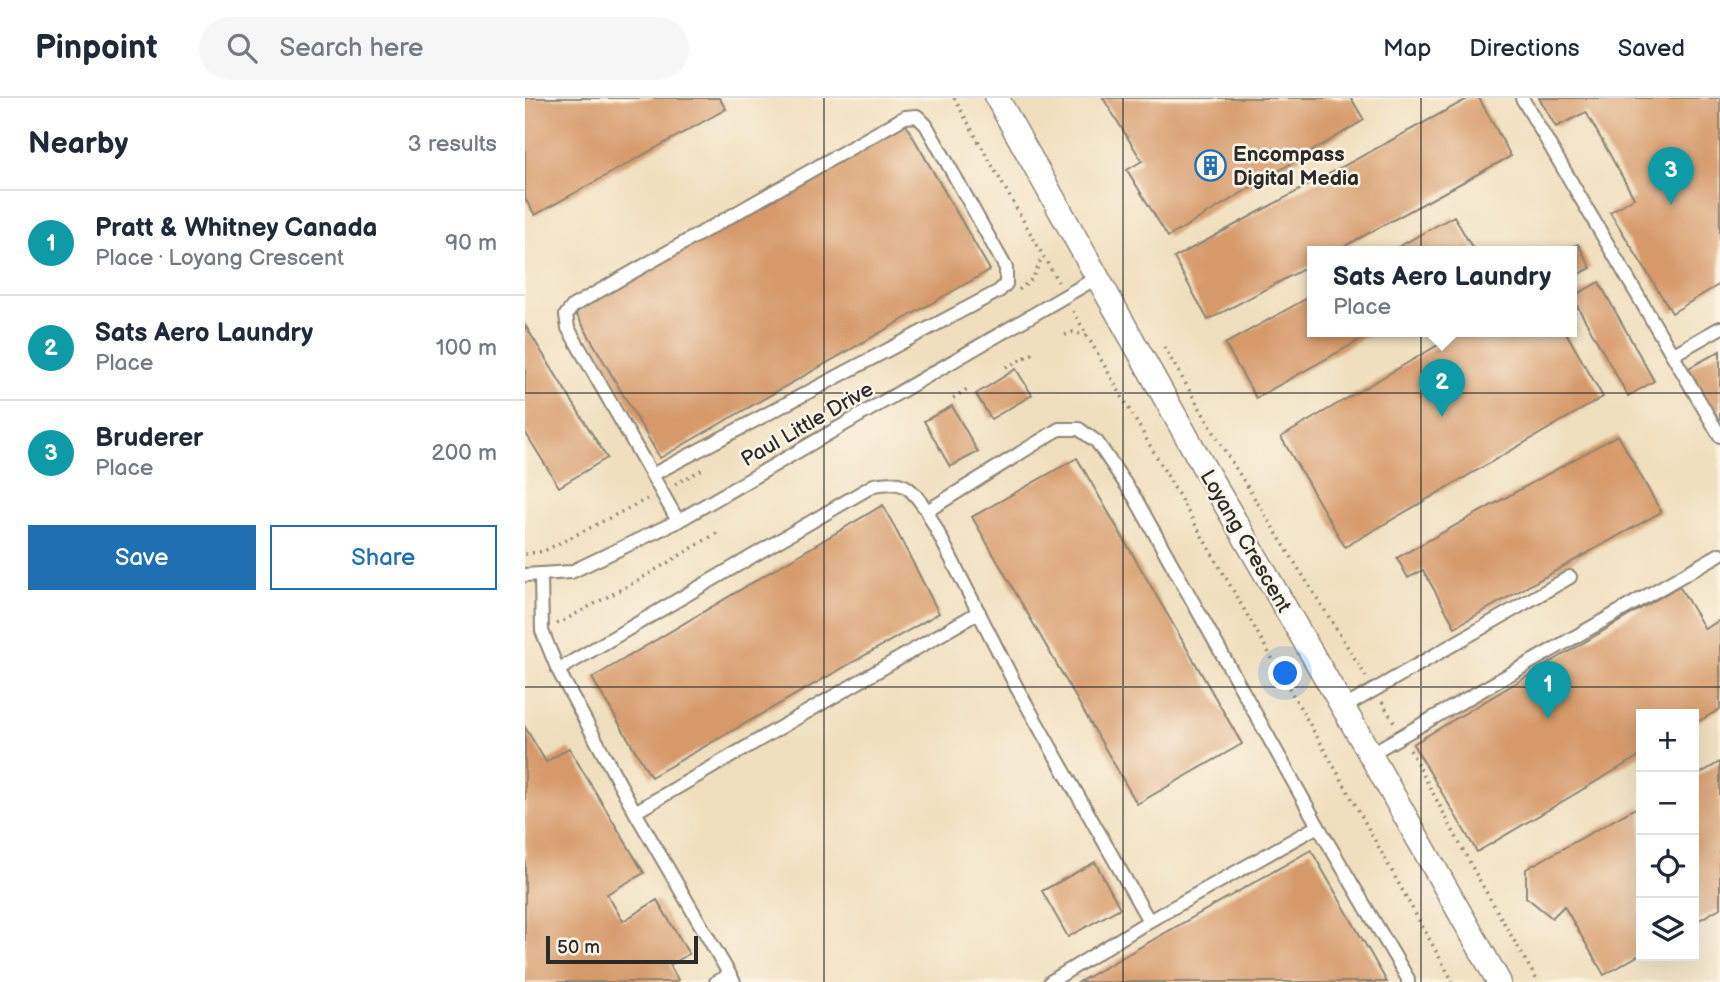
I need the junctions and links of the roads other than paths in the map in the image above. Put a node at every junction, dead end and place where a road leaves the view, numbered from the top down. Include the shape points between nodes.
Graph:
1 (996, 98) edge
2 (1522, 98) edge
3 (1098, 277) junction
4 (1720, 328) edge
5 (1674, 354) junction
6 (1720, 436) edge
7 (652, 475) junction
8 (927, 511) junction
9 (678, 521) junction
10 (1720, 554) edge
11 (525, 575) edge
12 (541, 576) junction
13 (1570, 577) dead end
14 (979, 612) junction
15 (558, 670) junction
16 (1343, 708) junction
17 (1370, 754) junction
18 (635, 812) junction
19 (1318, 826) junction
20 (1149, 920) junction
21 (732, 978) edge
22 (716, 982) edge
23 (1049, 982) edge
24 (1408, 982) edge
25 (1499, 982) edge

1 - 3 street, Loyang Crescent
2 - 5 lane
3 - 9 lane, Paul Little Drive
3 - 16 street, Loyang Crescent
4 - 5 lane
5 - 6 lane
7 - 7 lane via 568,328 566,315 573,306 905,117 917,116 1006,268 1006,284
7 - 9 lane
8 - 14 lane
8 - 15 lane via 911,489 892,482 874,485
8 - 19 lane via 1059,429 1079,429 1097,442 1135,498
9 - 12 lane, Paul Little Drive via 571,572
10 - 17 lane
11 - 12 lane, Paul Little Drive
12 - 15 lane via 542,631
13 - 16 lane
14 - 18 lane
14 - 20 lane
15 - 18 lane
16 - 17 street, Loyang Crescent
17 - 25 street, Loyang Crescent
18 - 21 lane
19 - 20 lane
19 - 24 lane
20 - 23 lane
21 - 22 lane

